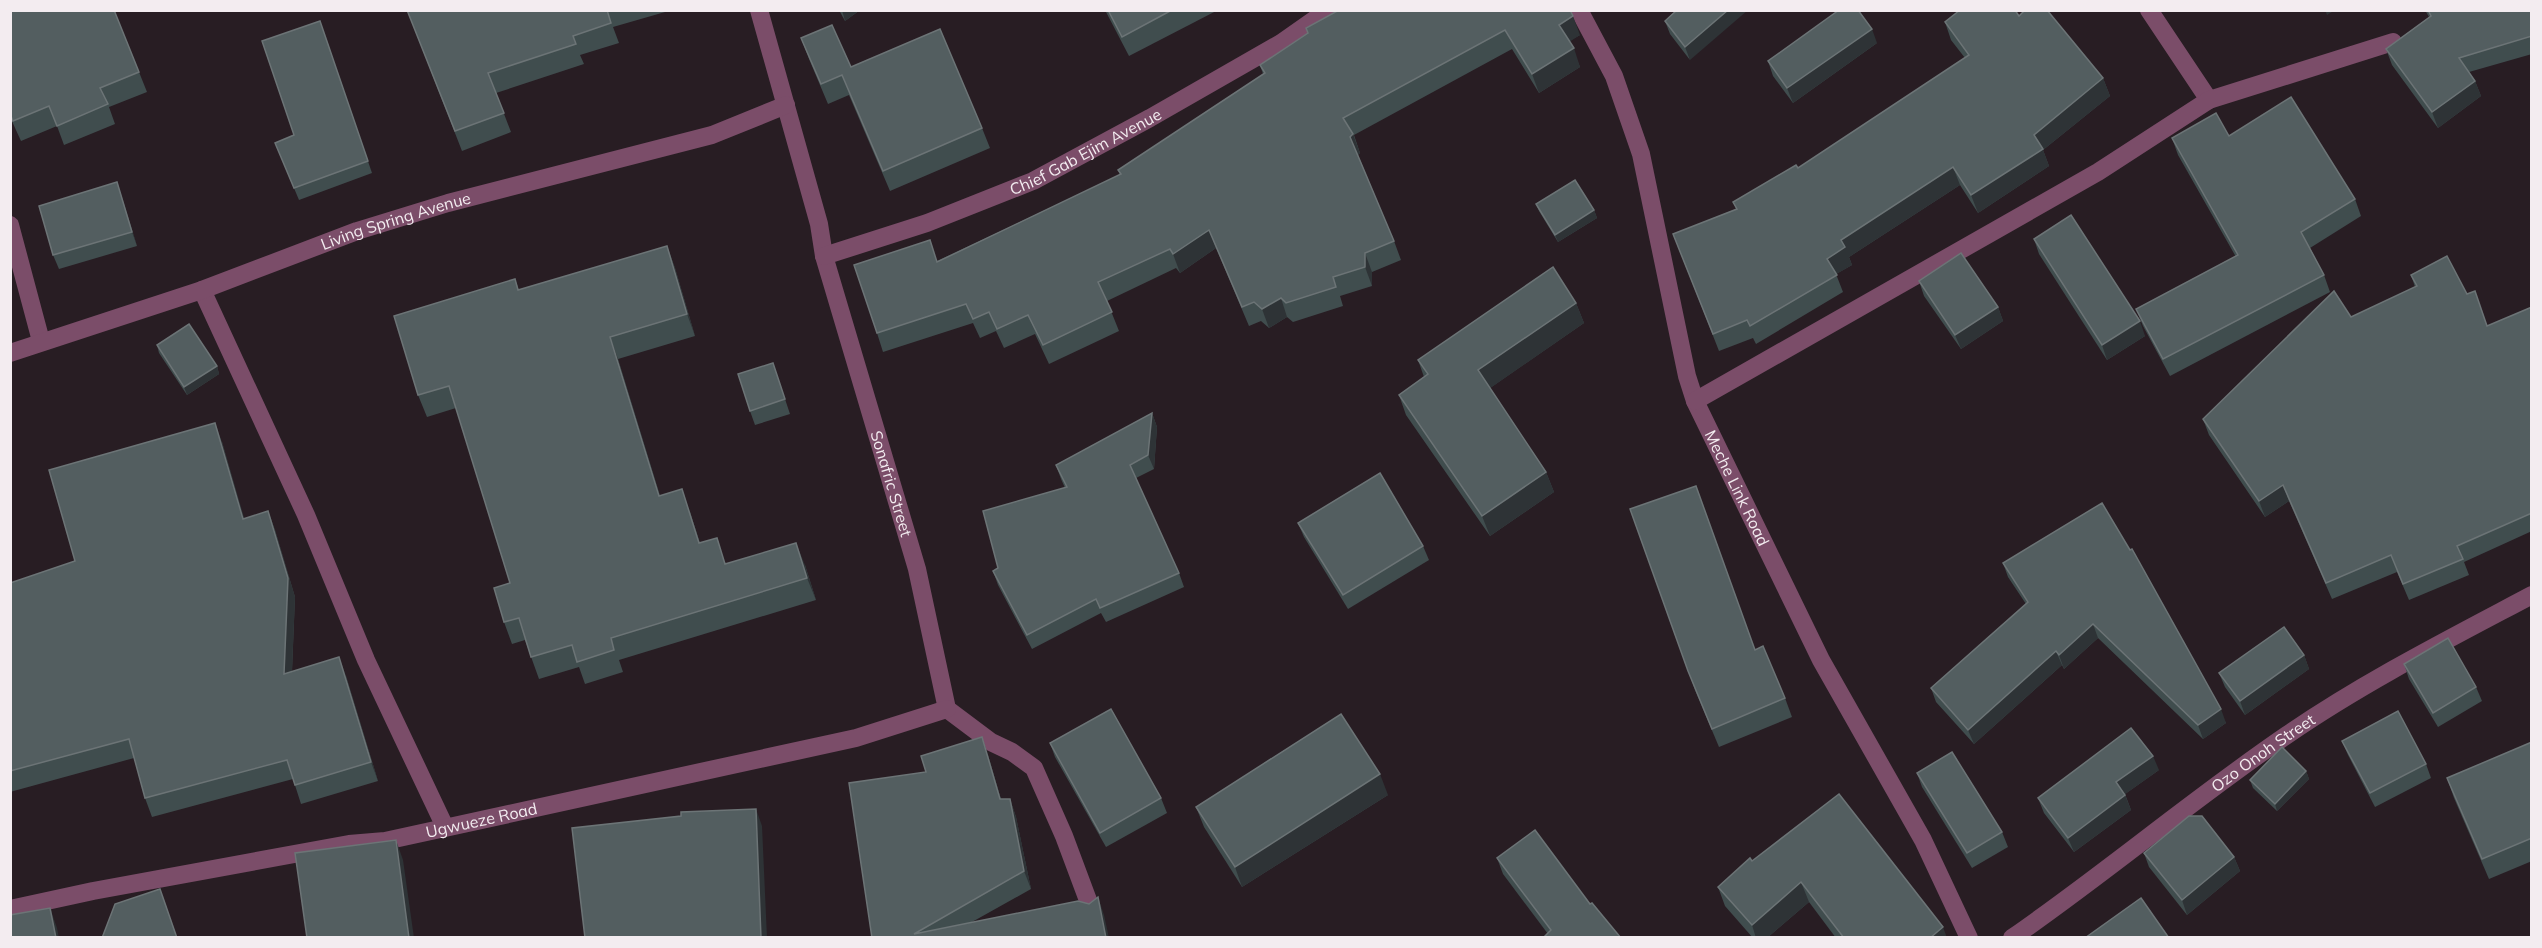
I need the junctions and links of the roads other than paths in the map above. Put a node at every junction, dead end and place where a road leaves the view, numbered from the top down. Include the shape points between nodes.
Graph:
1 (759, 10) edge
2 (1328, 10) edge
3 (1579, 10) edge
4 (2149, 10) edge
5 (2393, 42) edge
6 (2210, 100) junction
7 (786, 105) junction
8 (10, 225) edge
9 (824, 256) junction
10 (202, 290) junction
11 (41, 341) junction
12 (10, 353) edge
13 (1695, 402) junction
14 (2532, 595) edge
15 (947, 710) junction
16 (445, 827) junction
17 (10, 909) edge
18 (1092, 911) edge
19 (1969, 938) edge
20 (2012, 938) edge

1 - 7 street, Sonafric Street
2 - 9 street, Chief Gab Ejim Avenue via 1281,43 1033,181 927,224
3 - 13 street, Meche Link Road via 1614,76 1641,154
4 - 6 street
5 - 6 street
6 - 13 street via 2098,172
7 - 9 street, Sonafric Street
7 - 10 street, Living Spring Avenue via 712,135 448,203 357,231
8 - 11 street
9 - 15 street, Sonafric Street via 916,569
10 - 11 street, Living Spring Avenue
10 - 16 street via 306,514 366,660
11 - 12 street, Living Spring Avenue
13 - 19 street, Meche Link Road via 1821,660 1923,840
14 - 20 street, Ozo Onoh Street via 2369,684 2287,735
15 - 16 street, Ugwueze Road via 856,738
15 - 18 street via 1034,768
16 - 17 street, Ugwueze Road

